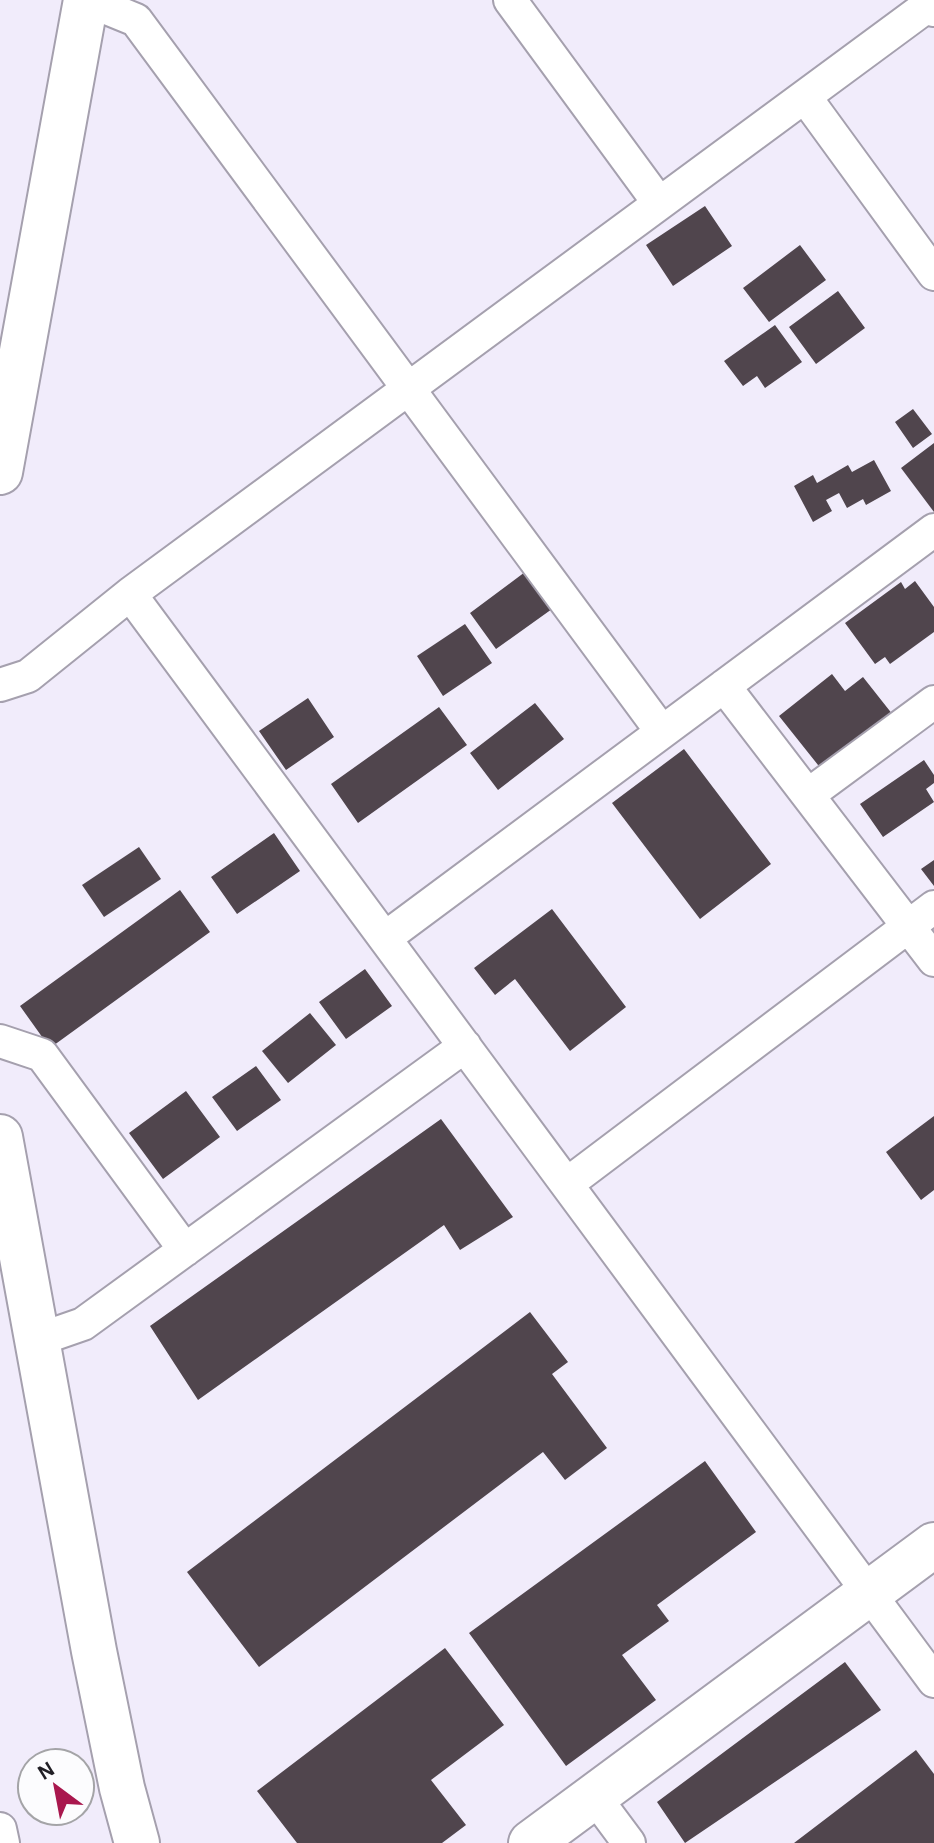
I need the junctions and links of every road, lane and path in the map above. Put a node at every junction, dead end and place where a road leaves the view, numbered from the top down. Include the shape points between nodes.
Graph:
1 (86, 0) edge
2 (510, 0) edge
3 (933, 2) edge
4 (805, 97) junction
5 (659, 203) junction
6 (934, 274) edge
7 (409, 388) junction
8 (0, 472) edge
9 (934, 530) edge
10 (130, 594) junction
11 (0, 685) edge
12 (724, 686) junction
13 (934, 702) edge
14 (662, 732) junction
15 (808, 795) junction
16 (934, 907) edge
17 (908, 926) junction
18 (385, 938) junction
19 (934, 960) edge
20 (0, 1041) edge
21 (465, 1046) junction
22 (0, 1137) edge
23 (567, 1184) junction
24 (185, 1250) junction
25 (37, 1340) junction
26 (934, 1545) edge
27 (869, 1592) junction
28 (934, 1681) edge
29 (594, 1796) junction
30 (0, 1829) edge
31 (3, 1843) edge
32 (137, 1843) edge
33 (531, 1843) edge
34 (629, 1843) edge

1 - 7 street via 136,20
1 - 8 street
2 - 5 street
3 - 4 street
4 - 5 street
4 - 6 street
5 - 7 street
7 - 10 street
7 - 14 street
9 - 12 street
10 - 11 street via 28,676
10 - 18 street
12 - 14 street
12 - 15 street
13 - 15 street
14 - 18 street
15 - 17 street
16 - 17 street
17 - 19 street
17 - 23 street
18 - 21 street
20 - 24 street via 42,1055
21 - 23 street
21 - 24 street
22 - 25 street
23 - 27 street
24 - 25 street via 83,1324
25 - 32 street via 94,1651
26 - 27 street
27 - 28 street
27 - 29 street
29 - 33 street
29 - 34 street
30 - 31 street

